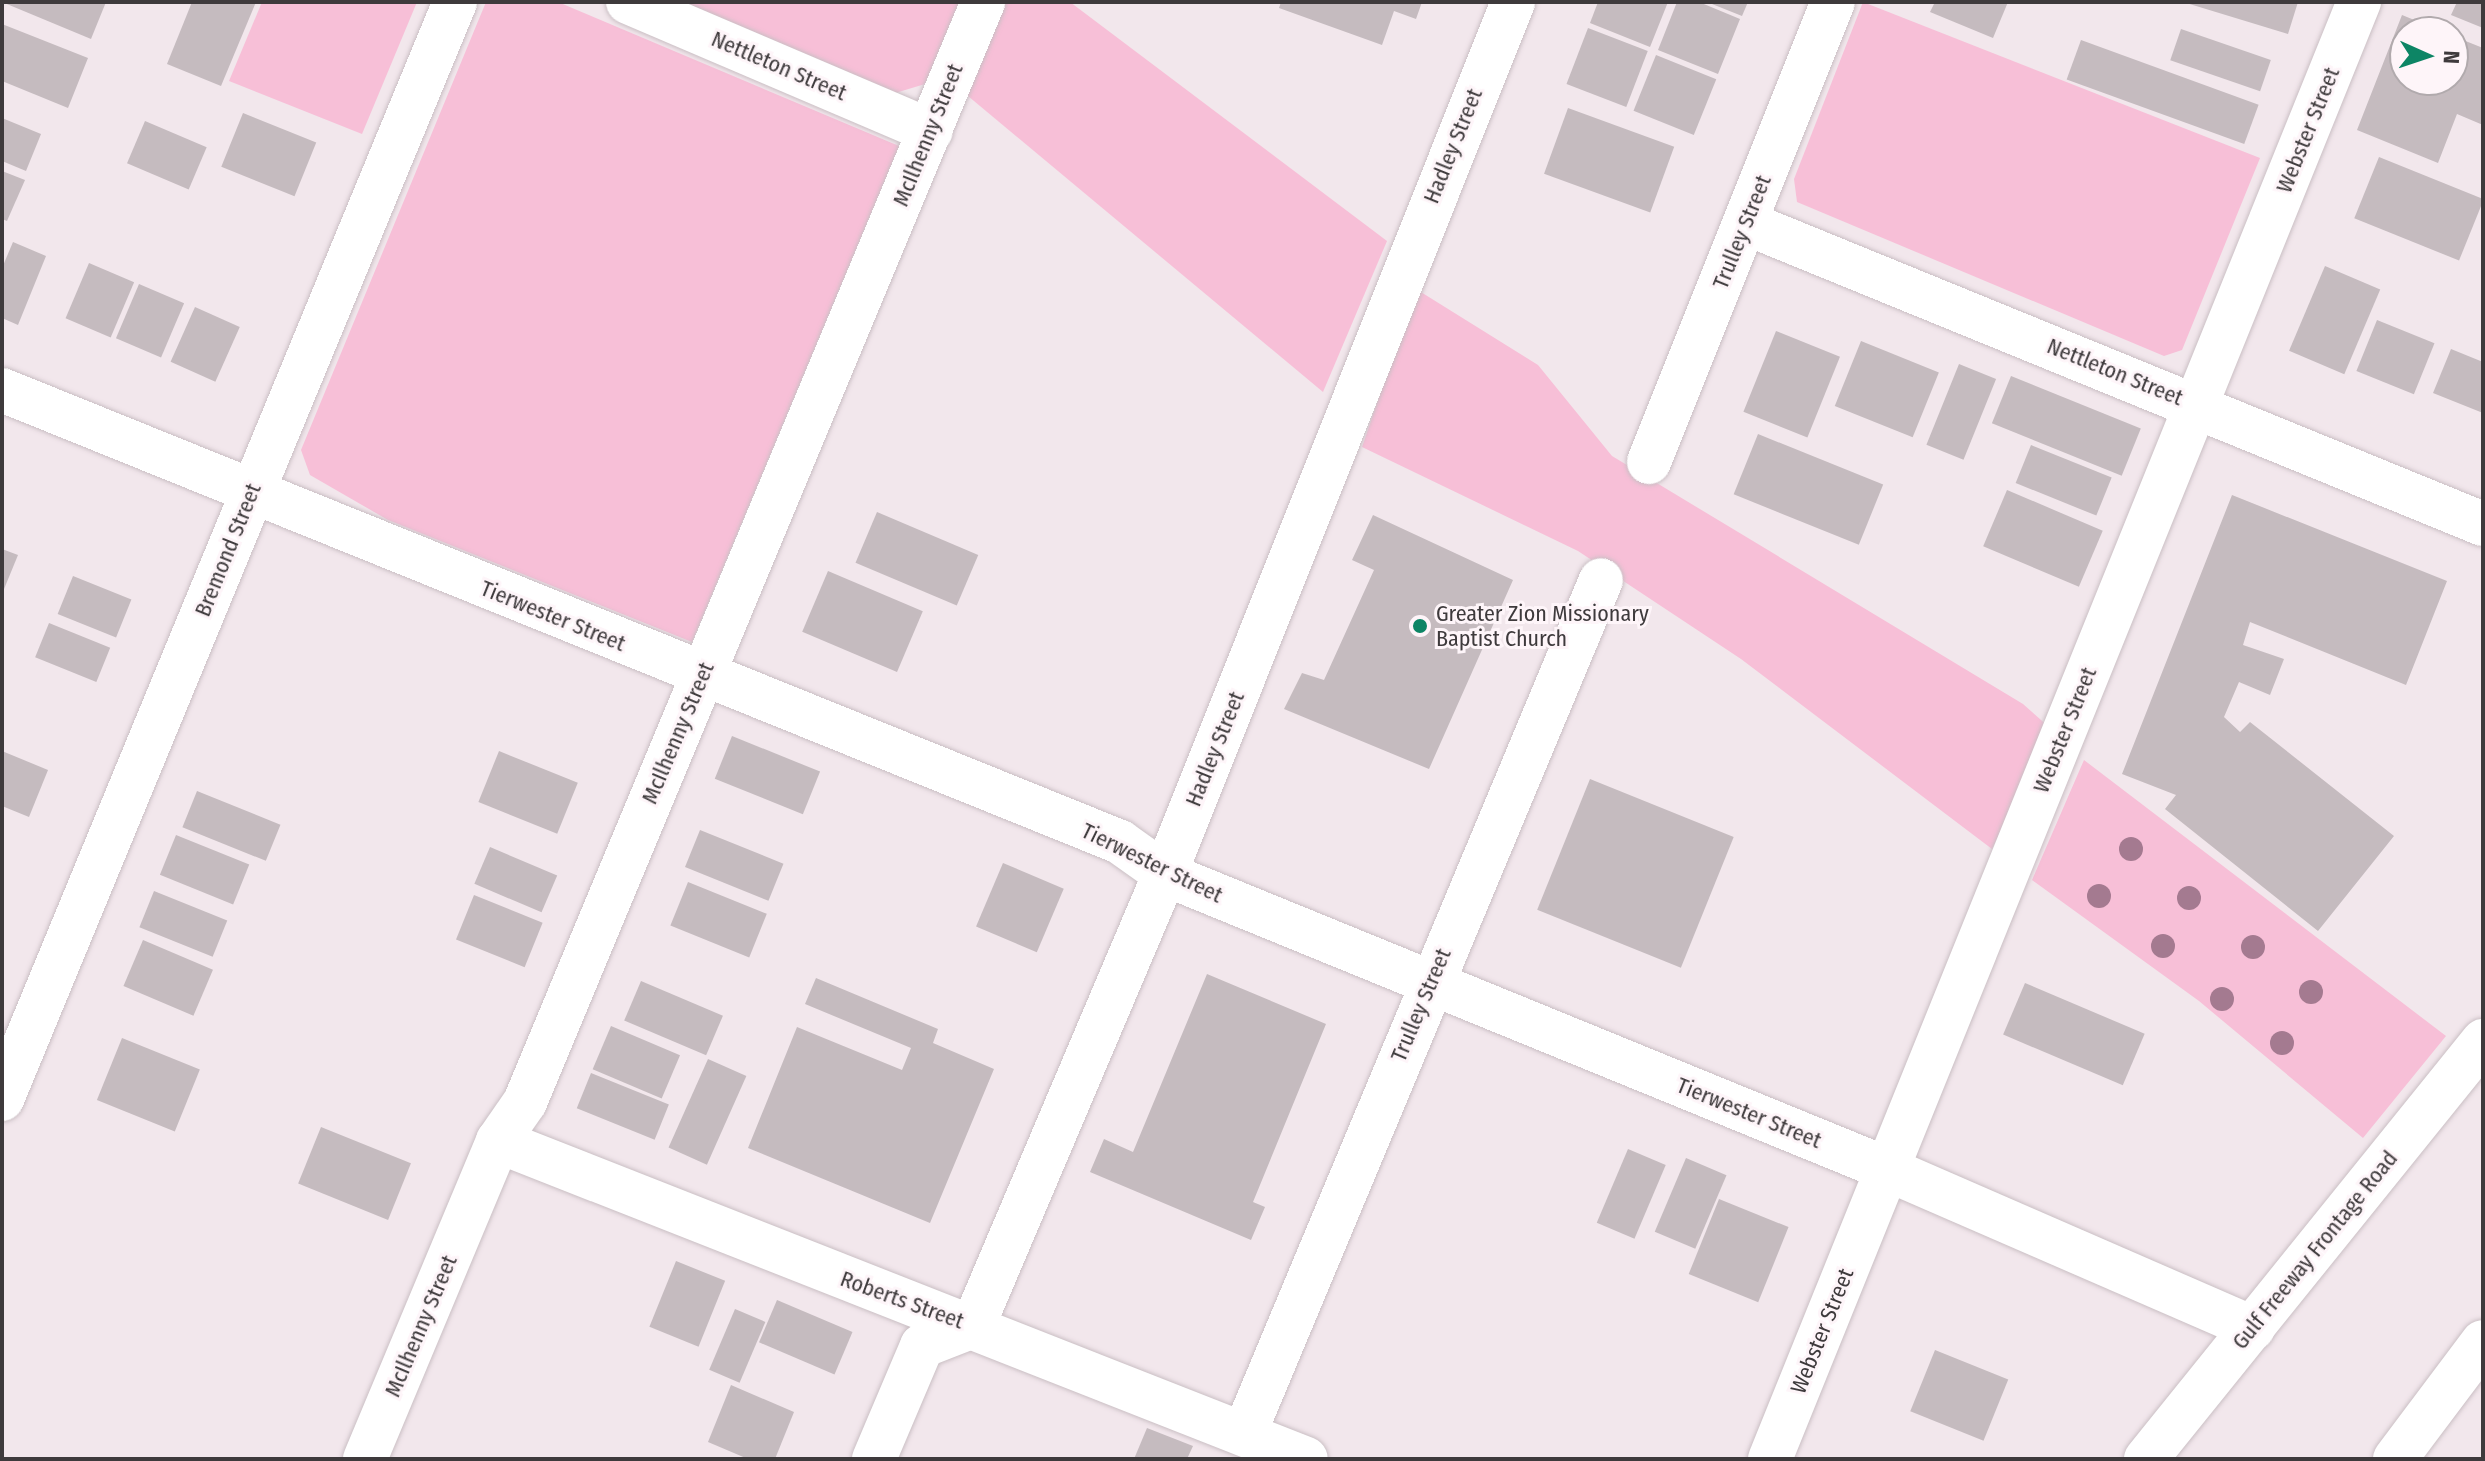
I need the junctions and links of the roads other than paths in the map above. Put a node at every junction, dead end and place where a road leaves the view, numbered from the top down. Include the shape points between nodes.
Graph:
1 (455, 2) edge
2 (628, 2) edge
3 (983, 2) edge
4 (1513, 2) edge
5 (1833, 2) edge
6 (2359, 2) edge
7 (931, 131) junction
8 (1746, 223) junction
9 (2, 390) edge
10 (2198, 406) junction
11 (1649, 462) dead end
12 (252, 491) junction
13 (2483, 524) edge
14 (1601, 580) dead end
15 (700, 677) junction
16 (1165, 874) junction
17 (1429, 984) junction
18 (2483, 1041) edge
19 (2, 1099) edge
20 (498, 1141) junction
21 (1887, 1169) junction
22 (973, 1326) junction
23 (2253, 1328) junction
24 (2483, 1342) edge
25 (2483, 1357) edge
26 (1245, 1432) junction
27 (365, 1459) edge
28 (874, 1459) edge
29 (1306, 1459) edge
30 (1770, 1459) edge
31 (2146, 1459) edge
32 (2398, 1459) edge

1 - 12 main road, Bremond Street
2 - 7 main road, Nettleton Street
3 - 7 main road, McIlhenny Street
4 - 16 main road, Hadley Street
5 - 8 main road, Trulley Street
6 - 10 main road, Webster Street
7 - 15 main road, McIlhenny Street
8 - 10 main road, Nettleton Street
8 - 11 main road, Trulley Street
9 - 12 main road, Tierwester Street
10 - 13 main road, Nettleton Street
10 - 21 main road, Webster Street
12 - 15 main road, Tierwester Street
12 - 19 main road, Bremond Street
14 - 17 main road, Trulley Street
15 - 16 main road, Tierwester Street via 1120,842
15 - 20 main road, McIlhenny Street via 525,1102
16 - 17 main road, Tierwester Street
16 - 22 main road, Hadley Street
17 - 21 main road, Tierwester Street
17 - 26 main road, Trulley Street
18 - 23 main road, Gulf Freeway Frontage Road
20 - 22 main road, Roberts Street
20 - 27 main road, McIlhenny Street
21 - 23 main road, Tierwester Street
21 - 30 main road, Webster Street
22 - 26 main road, Roberts Street
22 - 28 main road via 922,1346
23 - 31 main road, Gulf Freeway Frontage Road
24 - 32 main road
25 - 32 main road
26 - 29 main road, Roberts Street

